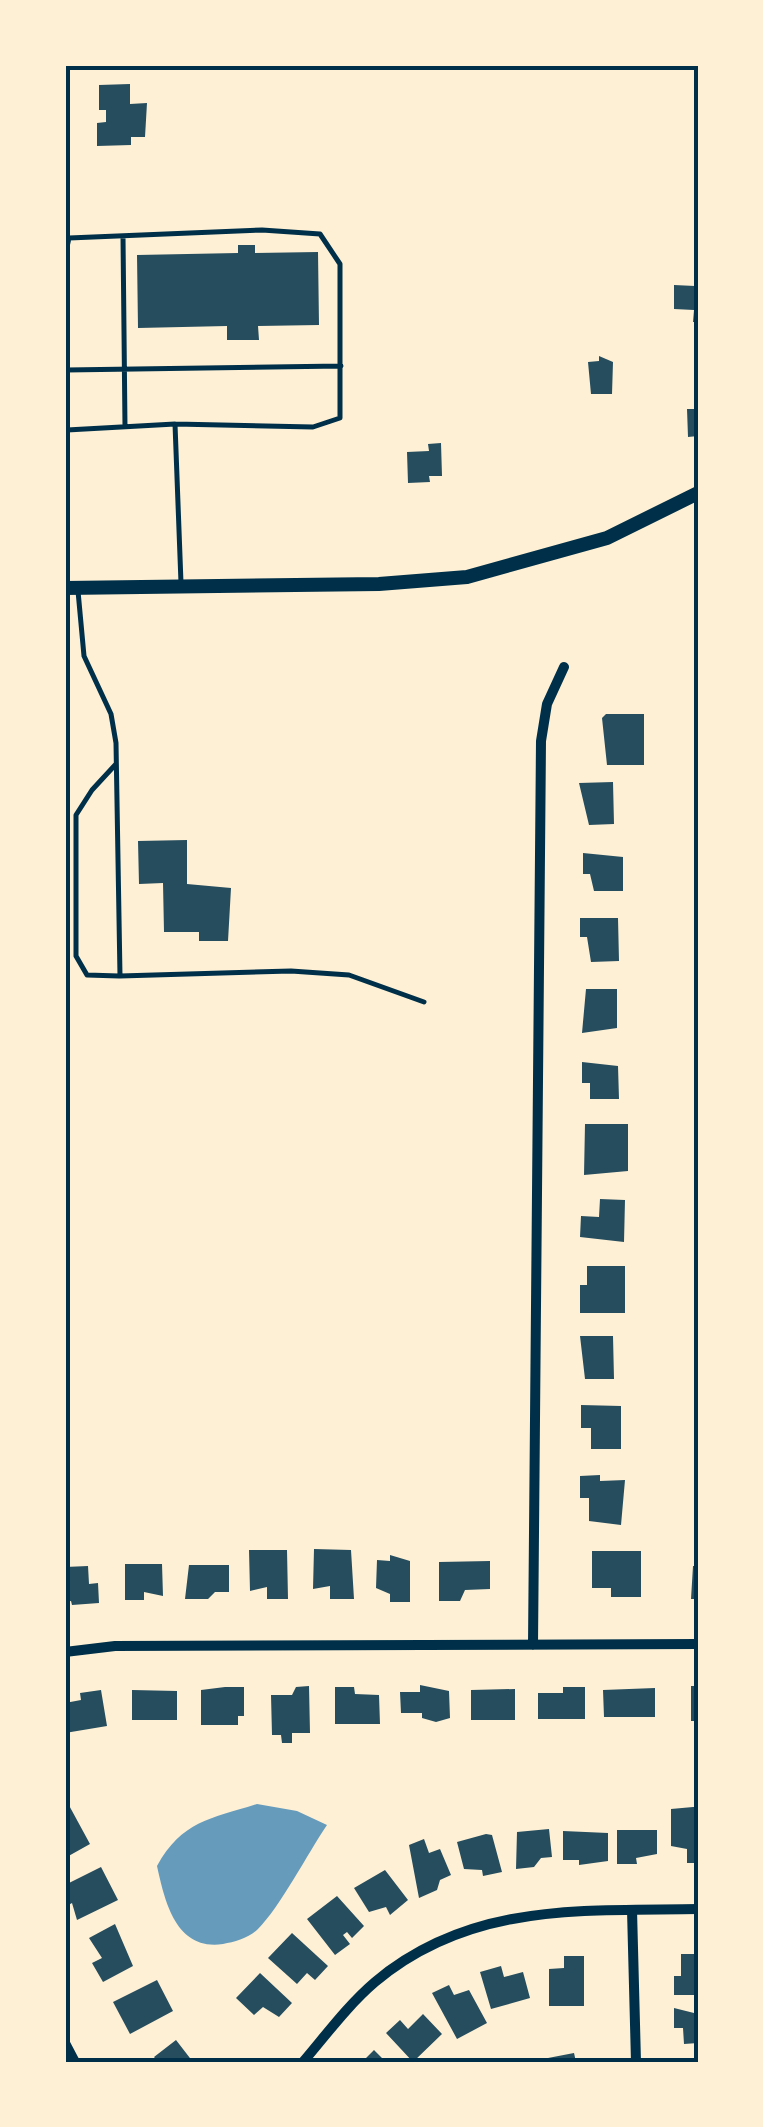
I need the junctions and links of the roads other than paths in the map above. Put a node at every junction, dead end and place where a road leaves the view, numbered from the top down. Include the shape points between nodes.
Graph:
1 (122, 236) junction
2 (65, 256) edge
3 (65, 343) edge
4 (341, 366) junction
5 (124, 369) junction
6 (66, 370) edge
7 (175, 424) junction
8 (124, 427) junction
9 (698, 493) edge
10 (180, 586) junction
11 (72, 588) edge
12 (564, 667) dead end
13 (116, 764) junction
14 (120, 976) junction
15 (424, 1002) dead end
16 (698, 1644) edge
17 (532, 1645) junction
18 (65, 1652) edge
19 (698, 1909) edge
20 (632, 1910) junction
21 (65, 2043) edge
22 (74, 2062) edge
23 (303, 2062) edge
24 (636, 2062) edge

1 - 2 lane via 68,238
1 - 4 lane via 320,234 340,264
1 - 5 lane
3 - 6 lane
4 - 5 lane
4 - 7 lane via 340,418 312,427
5 - 6 lane
5 - 8 lane
6 - 8 lane via 67,430
7 - 8 lane
7 - 10 lane
9 - 10 main road via 608,538 467,577
10 - 11 main road
11 - 13 lane via 84,656 111,714
12 - 17 street via 542,740
13 - 14 lane
13 - 14 lane via 76,815 76,956 87,976
14 - 15 lane via 349,975
16 - 17 street
17 - 18 street via 115,1646
19 - 20 street
20 - 23 street via 516,1914 438,1940 371,1986
20 - 24 street
21 - 22 street

